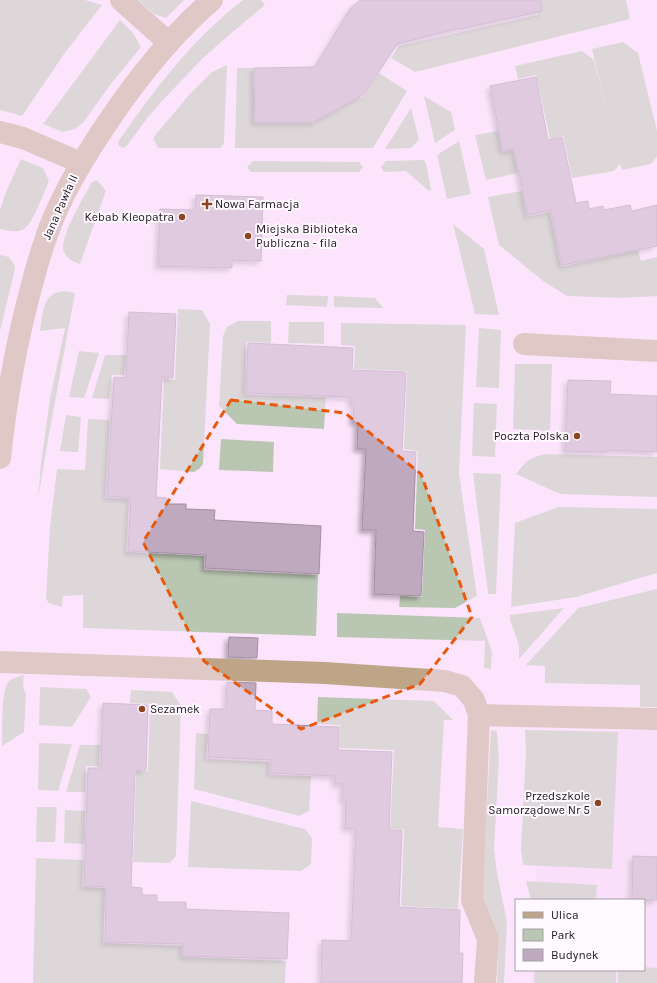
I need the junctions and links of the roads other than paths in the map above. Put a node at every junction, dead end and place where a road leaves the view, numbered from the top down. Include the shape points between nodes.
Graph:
1 (122, 0) edge
2 (212, 0) edge
3 (169, 43) junction
4 (0, 132) edge
5 (81, 163) junction
6 (524, 344) dead end
7 (657, 351) edge
8 (0, 458) edge
9 (0, 662) edge
10 (479, 715) junction
11 (657, 719) edge
12 (485, 983) edge

1 - 3 street
2 - 3 street, Jana Pawła II
3 - 5 street, Jana Pawła II via 130,91
4 - 5 street via 23,138
5 - 8 street, Jana Pawła II via 52,221 36,271 16,350
6 - 7 street
9 - 10 street via 325,673 445,681 462,686 474,700
10 - 11 street
10 - 12 street via 472,900 488,939

